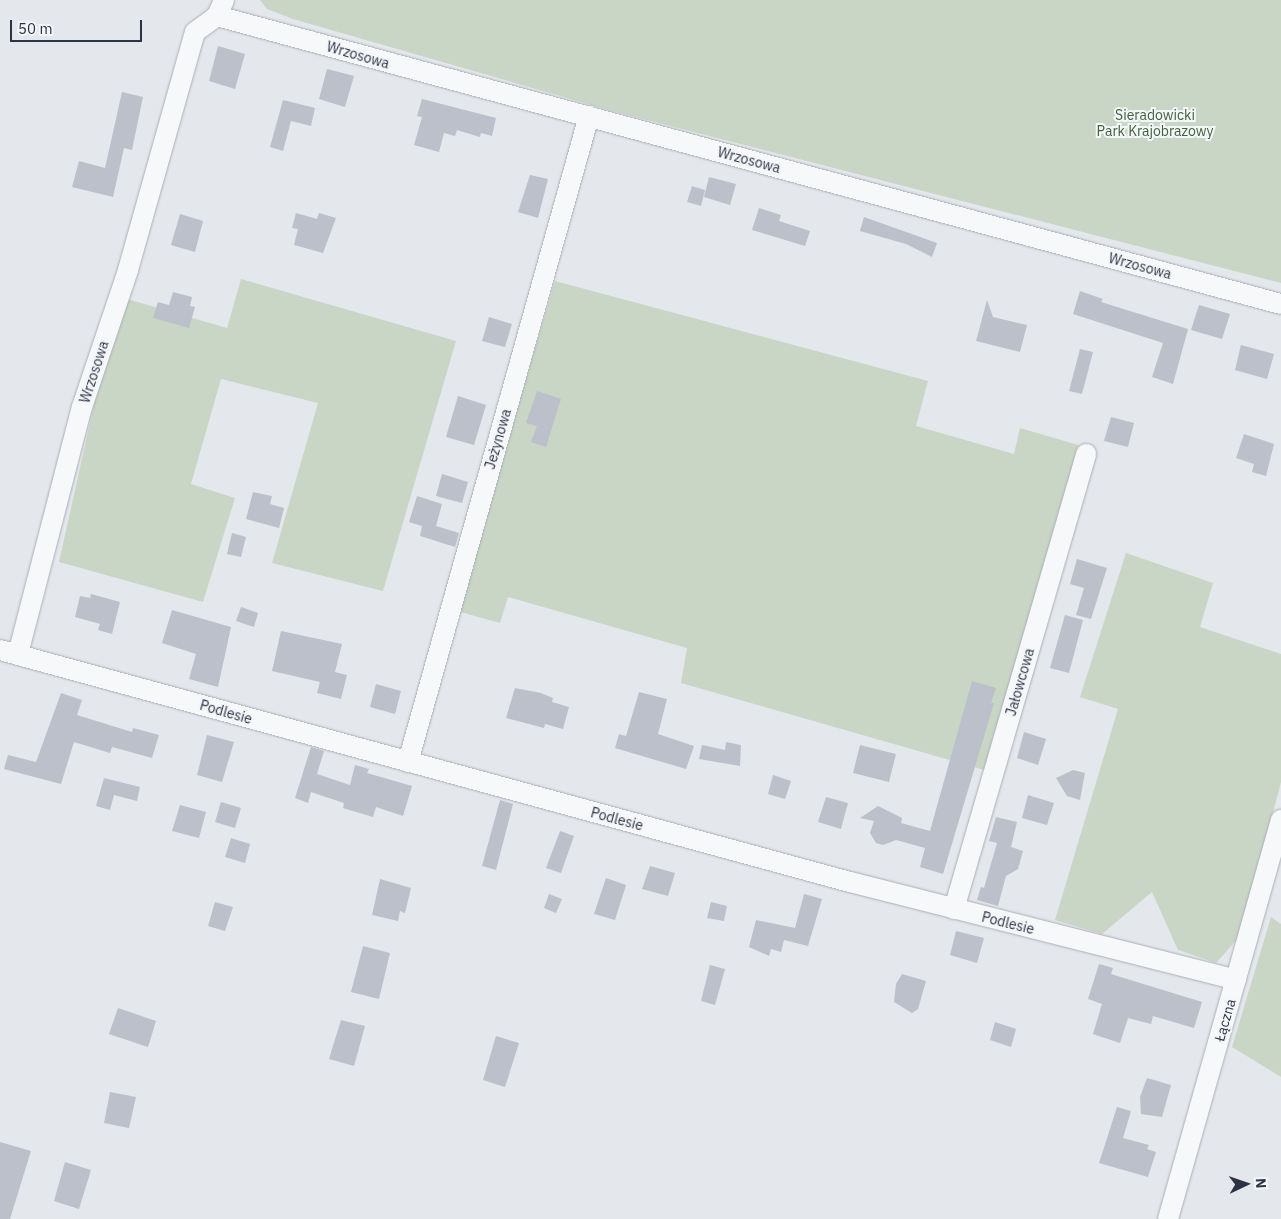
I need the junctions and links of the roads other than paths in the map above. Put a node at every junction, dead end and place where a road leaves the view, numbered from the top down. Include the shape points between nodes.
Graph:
1 (220, 8) edge
2 (589, 116) junction
3 (1281, 304) edge
4 (1086, 454) dead end
5 (9, 652) edge
6 (408, 762) junction
7 (1281, 820) edge
8 (954, 909) junction
9 (1236, 980) junction
10 (1168, 1219) edge

1 - 2 street, Wrzosowa
1 - 5 street, Wrzosowa via 196,32 128,270 82,407
2 - 3 street, Wrzosowa
2 - 6 street, Jeżynowa
4 - 8 street, Jałowcowa
5 - 6 street, Podlesie
6 - 8 street, Podlesie
7 - 9 street, Łączna
8 - 9 street, Podlesie
9 - 10 street, Łączna

